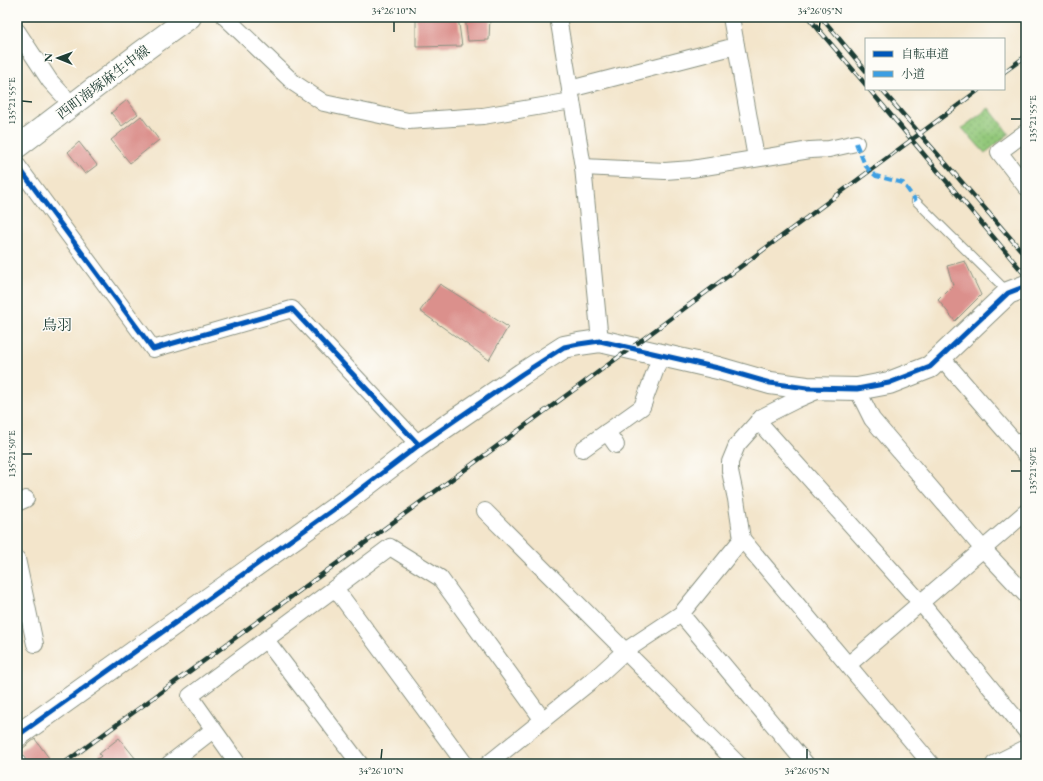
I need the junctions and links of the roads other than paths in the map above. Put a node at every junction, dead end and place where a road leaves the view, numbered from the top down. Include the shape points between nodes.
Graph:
1 (190, 17) edge
2 (225, 17) edge
3 (558, 17) edge
4 (731, 17) edge
5 (17, 31) edge
6 (736, 46) junction
7 (571, 95) junction
8 (72, 105) junction
9 (1026, 132) edge
10 (856, 143) dead end
11 (17, 147) edge
12 (756, 158) junction
13 (17, 165) edge
14 (583, 167) junction
15 (1026, 187) edge
16 (916, 201) dead end
17 (1020, 288) edge
18 (600, 341) junction
19 (661, 355) junction
20 (941, 358) junction
21 (823, 389) junction
22 (856, 389) junction
23 (758, 421) junction
24 (607, 432) junction
25 (419, 445) junction
26 (616, 445) dead end
27 (583, 449) dead end
28 (1026, 455) edge
29 (485, 511) dead end
30 (1026, 512) edge
31 (742, 539) junction
32 (983, 549) junction
33 (17, 559) edge
34 (335, 588) junction
35 (1026, 595) edge
36 (921, 602) junction
37 (681, 614) junction
38 (266, 640) junction
39 (34, 644) dead end
40 (625, 651) junction
41 (848, 665) junction
42 (543, 720) junction
43 (213, 730) junction
44 (1026, 731) edge
45 (17, 736) edge
46 (1026, 748) edge
47 (169, 764) edge
48 (238, 764) edge
49 (360, 764) edge
50 (465, 764) edge
51 (488, 764) edge
52 (738, 764) edge
53 (806, 764) edge
54 (931, 764) edge
55 (994, 764) edge

1 - 8 street, 西町海塚麻生中線
2 - 7 street via 294,83 324,103 408,121 483,116
3 - 7 street
4 - 6 street
5 - 8 street via 50,80
6 - 7 street
6 - 12 street
7 - 14 street
8 - 11 street, 西町海塚麻生中線
9 - 15 street via 999,152
10 - 12 street via 830,149
12 - 14 street via 665,171
13 - 25 street via 153,349 292,309
14 - 18 street
16 - 17 lane
17 - 20 street
18 - 19 street
18 - 25 street via 564,347
19 - 21 street via 770,383
19 - 24 street via 642,407
20 - 22 street via 930,367 889,384
20 - 28 street
21 - 22 street
21 - 23 street via 789,403
22 - 32 street via 872,419
23 - 31 street via 737,444 730,462
23 - 36 street
24 - 26 street
24 - 27 street
25 - 45 street via 344,502
29 - 40 street
30 - 32 street
31 - 37 street
31 - 41 street
32 - 35 street
32 - 36 street
33 - 39 street
34 - 38 street
34 - 42 street via 390,547 440,578
34 - 50 street
36 - 41 street
36 - 44 street
37 - 40 street
37 - 53 street
38 - 43 street via 190,696
38 - 49 street
40 - 42 street
40 - 52 street
41 - 54 street
42 - 51 street
43 - 47 street
43 - 48 street
46 - 55 street

